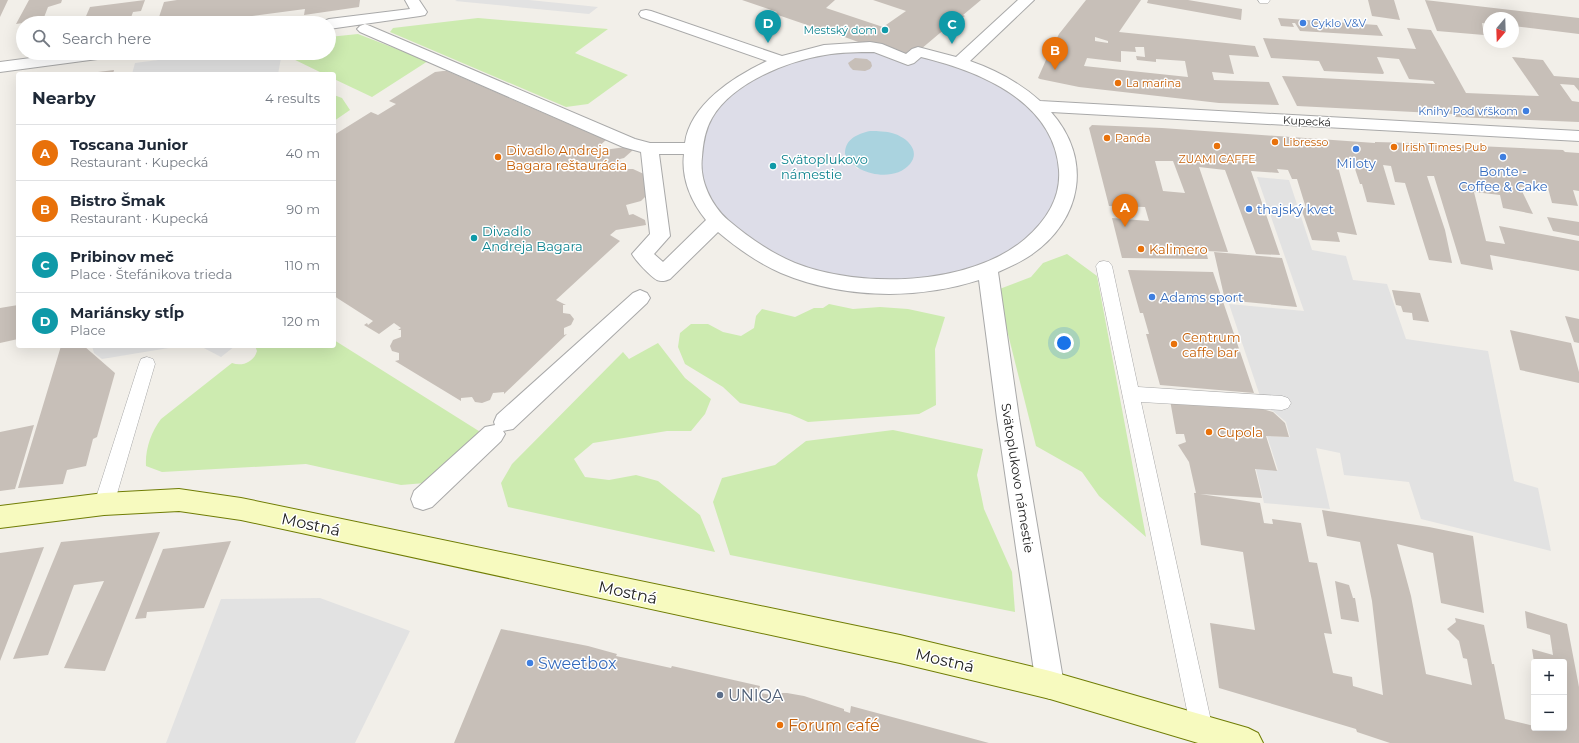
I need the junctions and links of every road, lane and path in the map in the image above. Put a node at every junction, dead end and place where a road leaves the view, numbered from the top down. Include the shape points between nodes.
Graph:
1 (1027, 0) edge
2 (416, 6) edge
3 (646, 14) dead end
4 (336, 23) edge
5 (365, 29) dead end
6 (52, 60) edge
7 (781, 61) junction
8 (960, 62) junction
9 (0, 67) edge
10 (1036, 106) junction
11 (1579, 136) edge
12 (685, 148) dead end
13 (649, 149) junction
14 (717, 221) junction
15 (1104, 266) dead end
16 (988, 270) junction
17 (640, 298) dead end
18 (147, 364) dead end
19 (1131, 394) junction
20 (1282, 403) dead end
21 (423, 499) dead end
22 (104, 504) junction
23 (0, 517) edge
24 (1050, 685) junction
25 (1202, 730) junction
26 (1248, 743) edge

1 - 8 street
2 - 4 street
3 - 7 street
5 - 13 street via 629,143
6 - 9 street
7 - 8 street via 824,50 876,47 908,60 918,52
7 - 14 street via 754,73 731,88 712,106 699,126 692,149 692,173 701,197
8 - 10 street via 1002,81
10 - 11 street, Kupecká
10 - 16 street via 1057,132 1068,161 1067,192 1053,222 1027,249
12 - 13 street
13 - 14 street via 660,236 642,254 663,274
14 - 16 street via 748,247 782,265 838,282 890,288 941,283
15 - 19 lane
16 - 24 street, Svätoplukovo námestie via 1008,418
17 - 21 street
18 - 22 lane
19 - 20 lane
19 - 25 lane
22 - 23 street, Mostná
22 - 24 street, Mostná via 179,500 241,509 900,649
24 - 25 street, Mostná
25 - 26 street, Mostná

